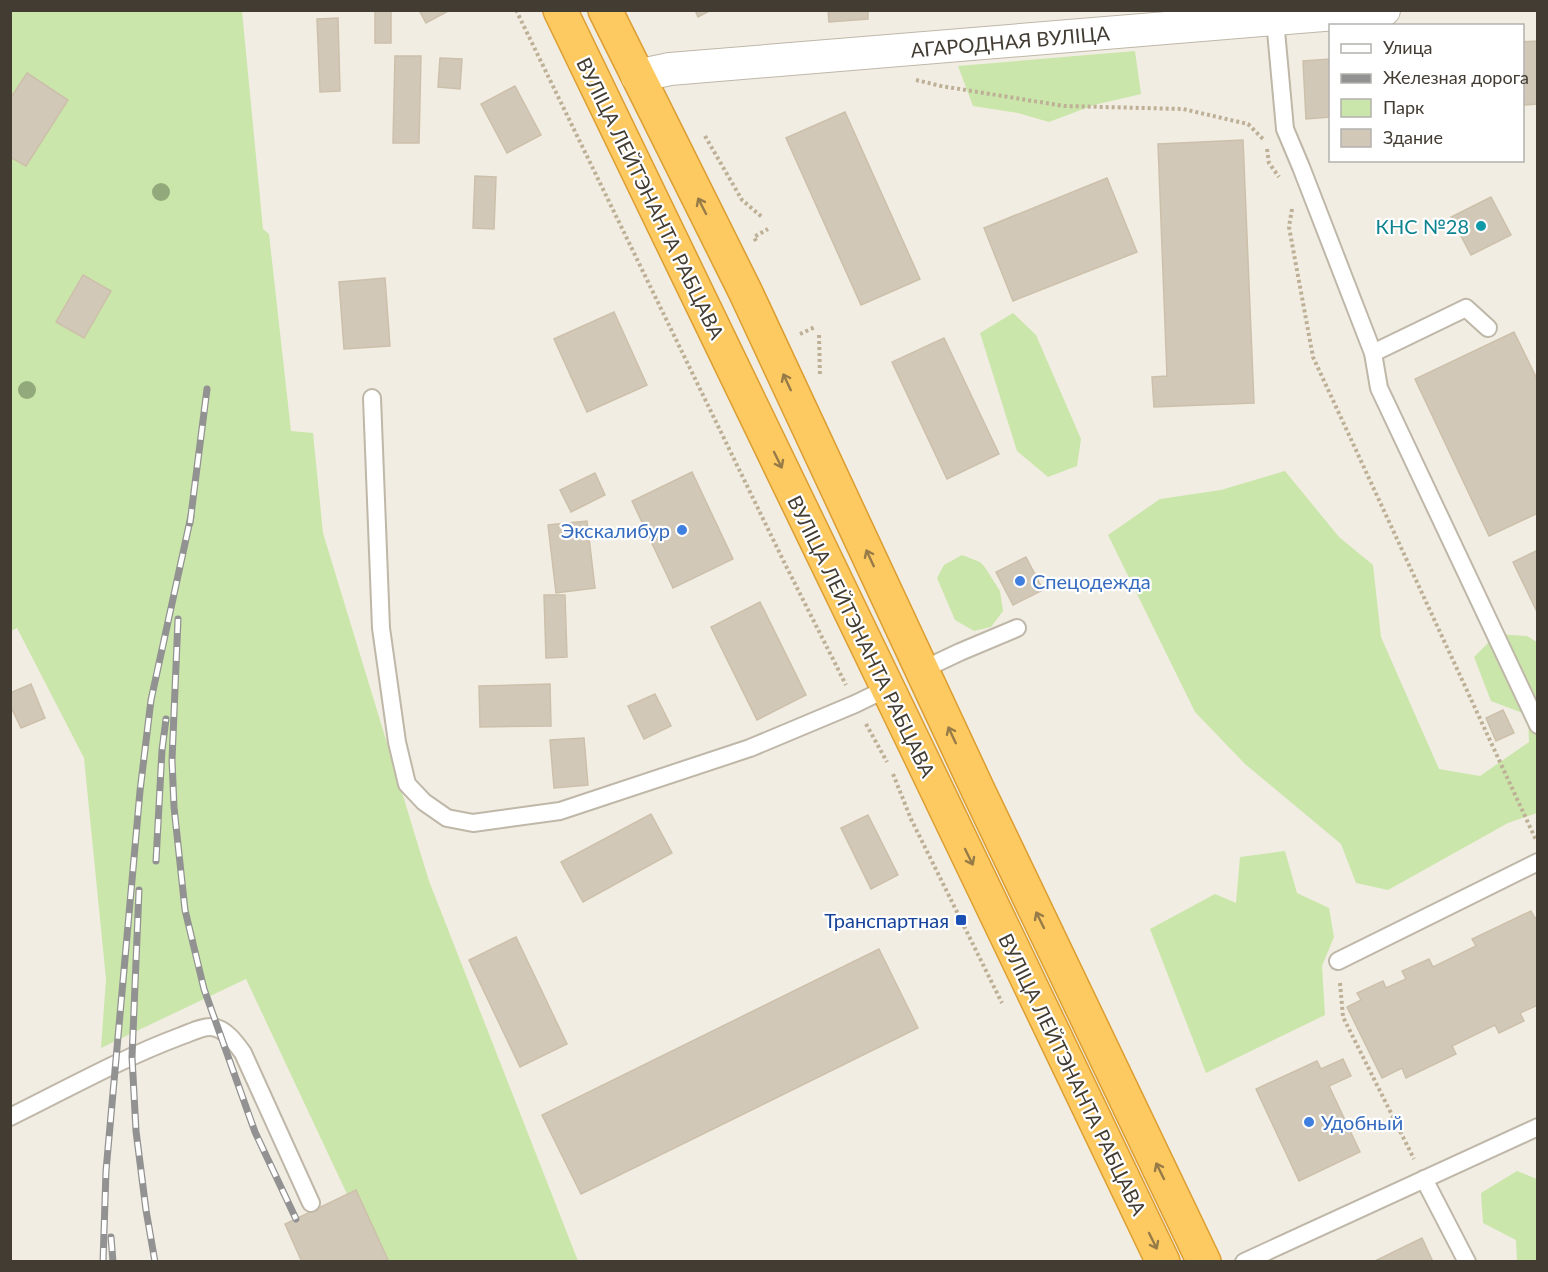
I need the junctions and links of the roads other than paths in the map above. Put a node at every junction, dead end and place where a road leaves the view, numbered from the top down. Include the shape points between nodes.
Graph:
1 (560, 10) edge
2 (605, 10) edge
3 (1384, 10) edge
4 (1275, 20) junction
5 (637, 76) junction
6 (1488, 328) dead end
7 (1373, 353) junction
8 (372, 398) dead end
9 (1017, 628) dead end
10 (922, 670) junction
11 (888, 688) junction
12 (1538, 725) edge
13 (1538, 862) edge
14 (1338, 961) road end
15 (10, 1117) edge
16 (1538, 1127) edge
17 (1424, 1179) junction
18 (312, 1203) dead end
19 (1163, 1262) edge
20 (1204, 1262) edge
21 (1244, 1262) edge
22 (1467, 1262) edge

1 -> 11 highway, ВУЛІЦА ЛЕЙТЭНАНТА РАБЦАВА
2 - 5 highway, ВУЛІЦА ЛЕЙТЭНАНТА РАБЦАВА
3 - 4 street, АГАРОДНАЯ ВУЛІЦА
4 - 5 street, АГАРОДНАЯ ВУЛІЦА via 669,69
4 - 7 lane via 1285,129
10 -> 5 highway, ВУЛІЦА ЛЕЙТЭНАНТА РАБЦАВА via 745,291
6 - 7 lane via 1466,308
7 - 12 lane via 1379,388
8 - 11 lane via 381,628 398,742 407,784 447,818 473,823 560,811 750,748
9 - 10 lane
20 -> 10 highway, ВУЛІЦА ЛЕЙТЭНАНТА РАБЦАВА
11 -> 19 highway, ВУЛІЦА ЛЕЙТЭНАНТА РАБЦАВА
13 - 14 lane
15 - 18 lane via 170,1040 201,1029 219,1029 243,1053
16 - 17 lane
17 - 21 lane
17 - 22 lane

